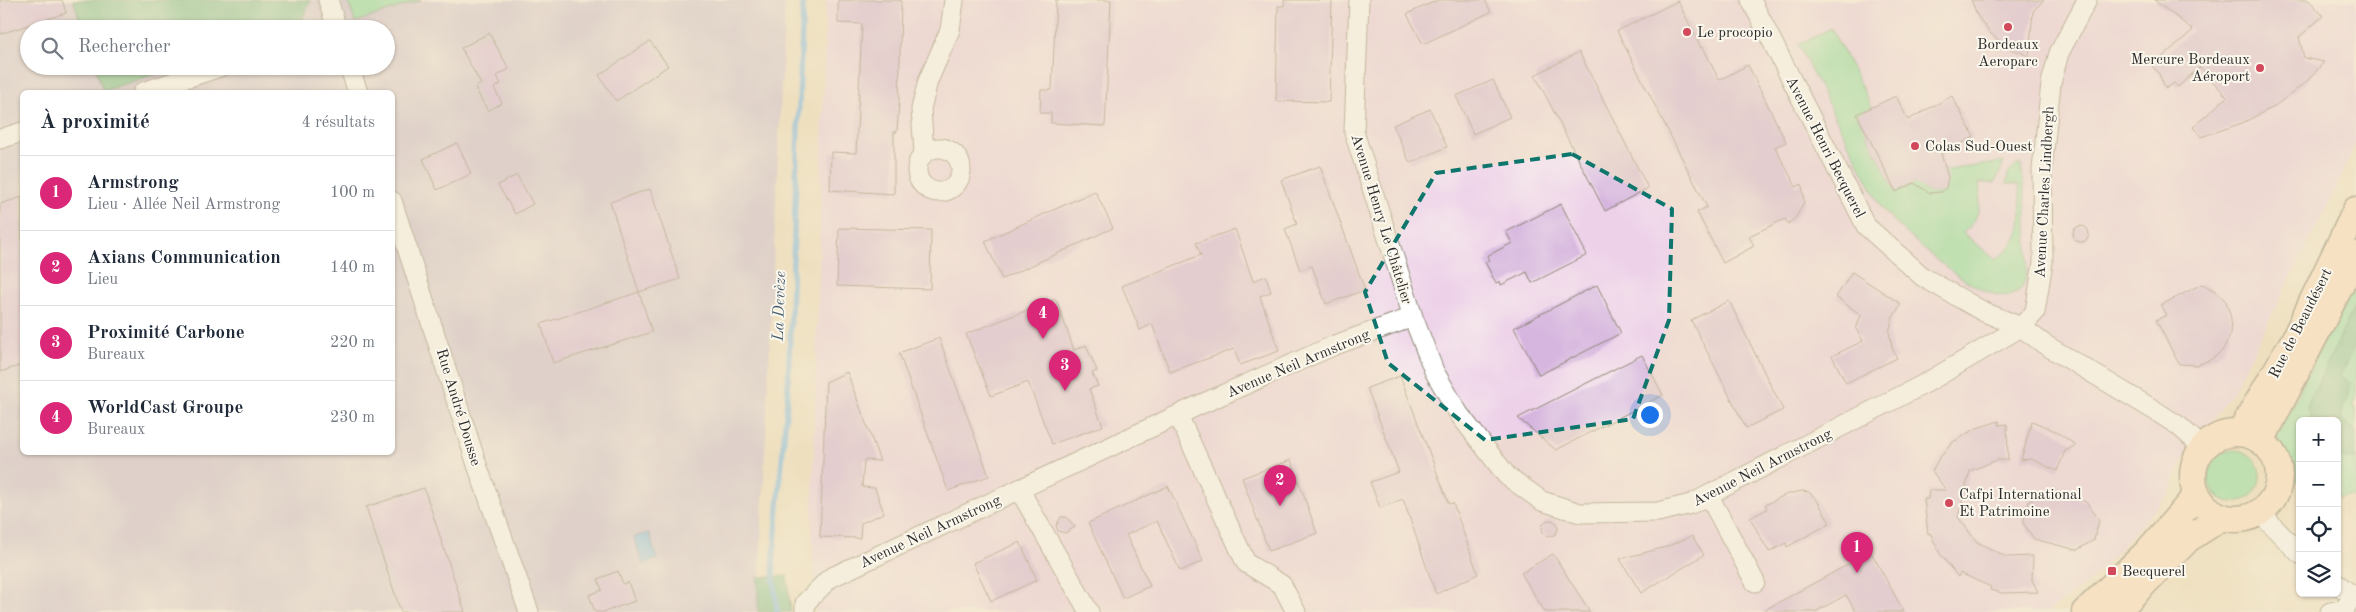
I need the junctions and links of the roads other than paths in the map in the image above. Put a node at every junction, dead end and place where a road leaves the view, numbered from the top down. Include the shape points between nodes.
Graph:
1 (328, 0) edge
2 (954, 0) edge
3 (1359, 0) edge
4 (1751, 0) edge
5 (2087, 0) edge
6 (334, 20) edge
7 (195, 75) edge
8 (352, 75) edge
9 (149, 90) edge
10 (357, 90) edge
11 (20, 133) edge
12 (0, 140) edge
13 (924, 153) dead end
14 (395, 210) edge
15 (2356, 210) edge
16 (2356, 256) edge
17 (1413, 317) junction
18 (2021, 327) junction
19 (1178, 415) junction
20 (2250, 437) junction
21 (2203, 448) junction
22 (1019, 490) junction
23 (2197, 495) junction
24 (1709, 496) junction
25 (2259, 512) junction
26 (2222, 517) junction
27 (2298, 552) edge
28 (1755, 582) dead end
29 (2348, 593) edge
30 (805, 607) edge
31 (529, 612) edge
32 (1089, 612) edge
33 (1296, 612) edge
34 (2085, 612) edge
35 (2116, 612) edge
36 (2330, 612) edge

1 - 6 street
2 - 13 street via 950,30 928,81 921,109
3 - 17 street, Avenue Henry Le Châtelier via 1354,132
4 - 18 street, Avenue Henri Becquerel via 1866,226 1923,277 1984,312
5 - 18 street, Avenue Charles Lindbergh via 2059,54 2051,83 2043,164 2043,262 2035,312
7 - 9 street
8 - 10 street
11 - 12 street
14 - 31 street, Rue André Dousse
15 - 20 main road, Rue de Beaudésert
16 - 20 main road, Rue de Beaudésert
17 - 19 street, Avenue Neil Armstrong via 1335,345
17 - 24 street, Avenue Neil Armstrong via 1434,372 1459,414 1507,476 1542,501 1580,513 1658,512 1692,504
18 - 21 street, Avenue Henri Becquerel via 2179,426
18 - 24 street, Avenue Neil Armstrong via 1926,384
19 - 22 street, Avenue Neil Armstrong
19 - 33 street via 1246,563 1282,585
20 - 21 main road via 2220,436
20 - 25 main road via 2273,453 2279,469 2278,486 2272,501
21 - 23 main road via 2195,462 2193,479
22 - 30 street, Avenue Neil Armstrong via 830,578
22 - 32 street
23 - 26 main road
23 - 34 main road via 2146,553
24 - 28 street
25 - 26 main road via 2248,518
25 - 27 street
26 - 35 main road via 2188,539
29 - 36 street via 2345,609

